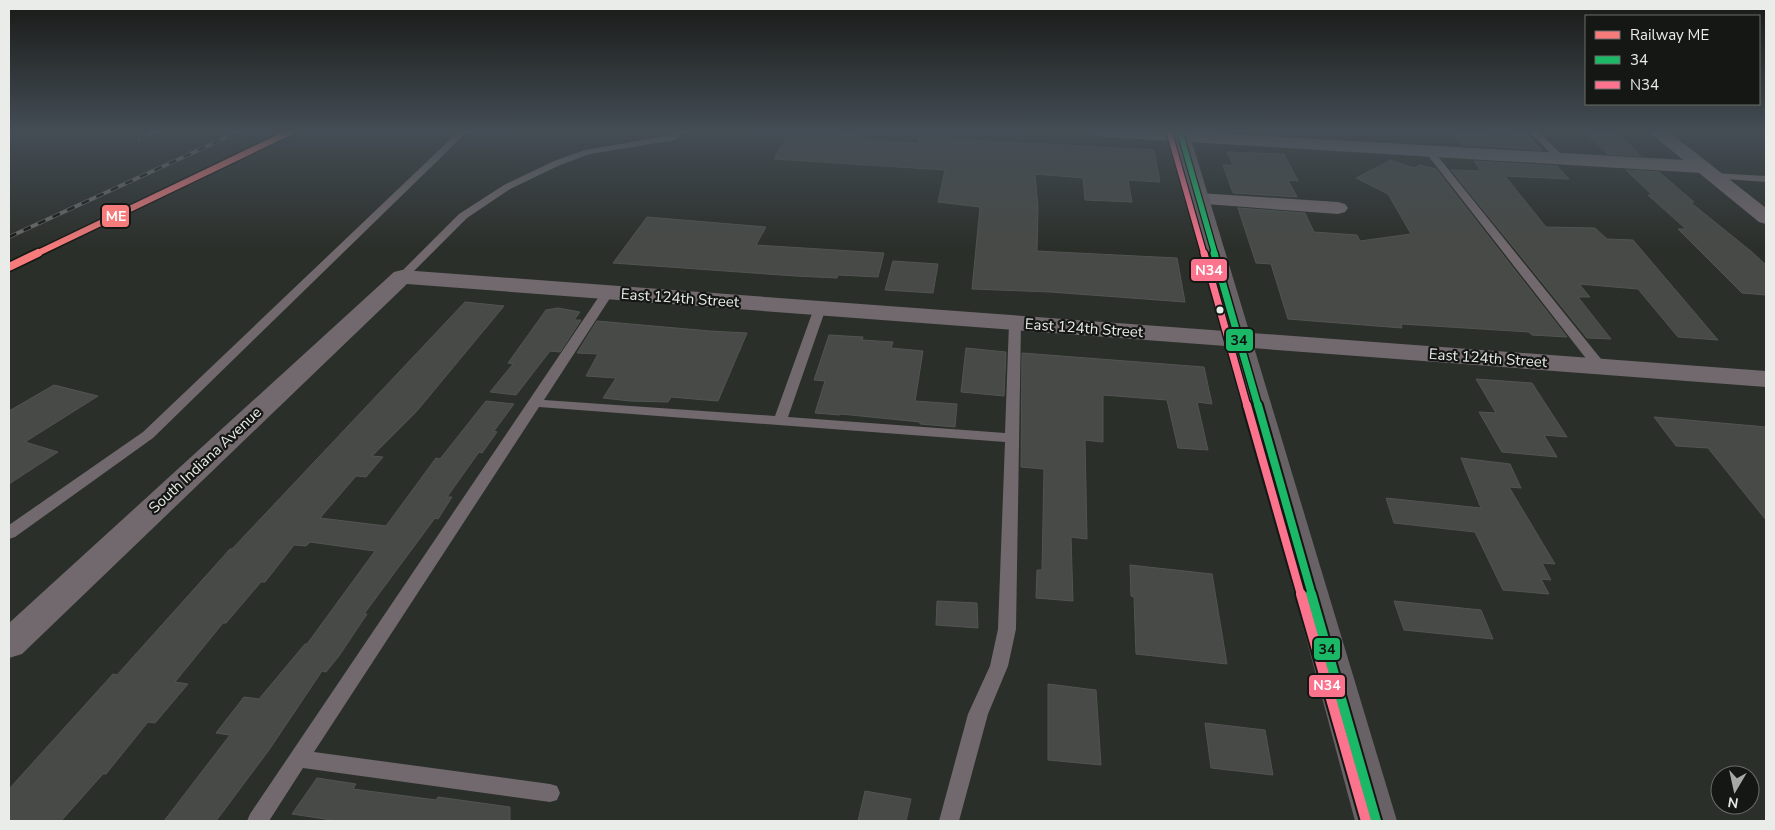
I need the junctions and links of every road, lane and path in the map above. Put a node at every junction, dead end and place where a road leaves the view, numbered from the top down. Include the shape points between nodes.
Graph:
1 (423, 171) edge
2 (541, 171) edge
3 (1191, 171) edge
4 (1445, 171) edge
5 (1705, 171) edge
6 (1708, 171) junction
7 (1766, 179) edge
8 (1199, 199) junction
9 (1338, 208) dead end
10 (1766, 218) edge
11 (402, 277) junction
12 (608, 292) junction
13 (820, 308) junction
14 (1015, 323) junction
15 (1239, 340) junction
16 (1600, 367) junction
17 (1766, 379) edge
18 (535, 403) junction
19 (780, 421) junction
20 (1012, 438) junction
21 (9, 533) edge
22 (9, 644) edge
23 (299, 759) junction
24 (550, 793) dead end
25 (257, 821) edge
26 (949, 821) edge
27 (1376, 821) edge

1 - 21 lane via 148,435
2 - 11 lane via 507,187 463,216
3 - 8 main road
4 - 16 lane
5 - 6 street
6 - 7 lane
6 - 10 street
8 - 9 street
8 - 15 main road
11 - 12 street, East 124th Street
11 - 22 street, South Indiana Avenue
12 - 13 street, East 124th Street
12 - 18 lane
13 - 14 street, East 124th Street
13 - 19 lane
14 - 15 street, East 124th Street
14 - 20 lane
15 - 16 street, East 124th Street
15 - 27 main road
16 - 17 street, East 124th Street
18 - 19 lane
18 - 23 lane
19 - 20 lane
20 - 26 lane via 1007,629 999,666 978,714
23 - 24 lane
23 - 25 lane

